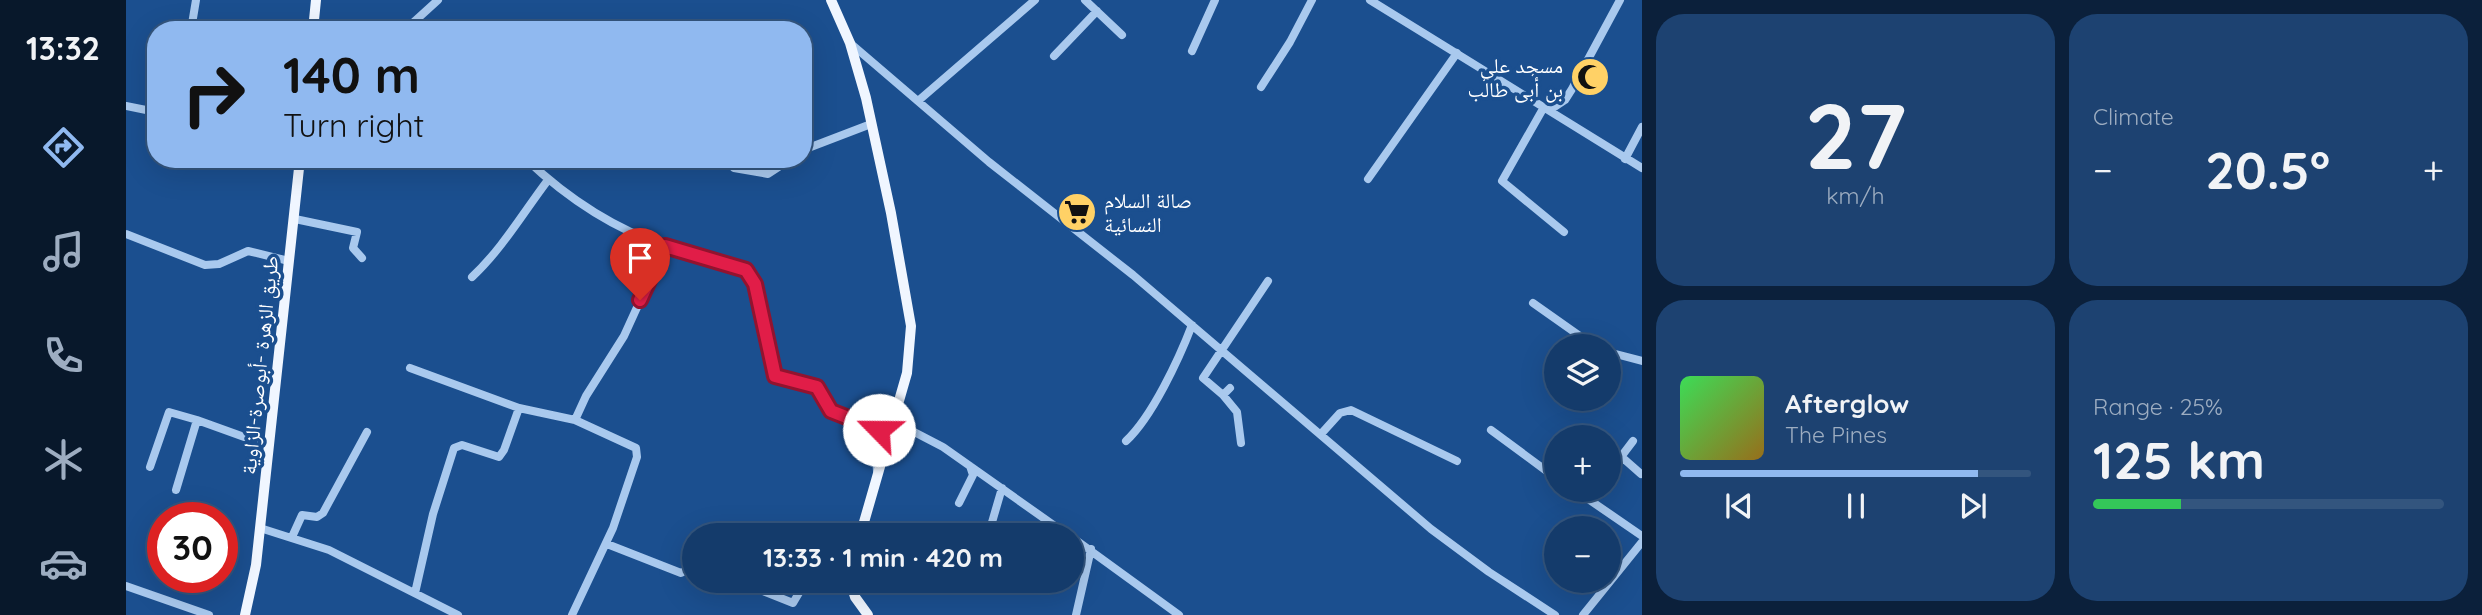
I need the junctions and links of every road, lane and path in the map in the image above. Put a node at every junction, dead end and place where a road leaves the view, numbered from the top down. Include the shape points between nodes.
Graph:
1 (196, 0) edge
2 (316, 0) edge
3 (438, 0) edge
4 (831, 0) edge
5 (1035, 0) edge
6 (1086, 0) edge
7 (1215, 0) edge
8 (1312, 0) edge
9 (1370, 0) edge
10 (1619, 0) edge
11 (1097, 11) junction
12 (192, 21) edge
13 (314, 21) edge
14 (415, 21) edge
15 (1122, 35) dead end
16 (850, 43) junction
17 (1192, 51) dead end
18 (1457, 52) junction
19 (1054, 56) dead end
20 (1261, 87) dead end
21 (1564, 100) junction
22 (918, 101) junction
23 (126, 106) edge
24 (1547, 109) junction
25 (147, 110) edge
26 (1562, 118) junction
27 (871, 124) junction
28 (1642, 128) edge
29 (812, 147) edge
30 (1625, 159) junction
31 (299, 168) edge
32 (535, 168) edge
33 (734, 168) edge
34 (777, 168) edge
35 (1642, 168) edge
36 (1368, 179) dead end
37 (548, 180) junction
38 (295, 219) junction
39 (1564, 233) dead end
40 (126, 234) edge
41 (665, 246) junction
42 (362, 258) dead end
43 (289, 261) junction
44 (472, 277) dead end
45 (1268, 281) dead end
46 (1533, 303) dead end
47 (1192, 326) junction
48 (1577, 334) edge
49 (1222, 351) junction
50 (1621, 355) edge
51 (1642, 361) edge
52 (410, 368) dead end
53 (1230, 388) dead end
54 (1223, 395) junction
55 (519, 408) junction
56 (197, 420) junction
57 (575, 420) junction
58 (893, 421) junction
59 (1491, 429) dead end
60 (367, 432) dead end
61 (1321, 433) junction
62 (1126, 441) dead end
63 (1633, 441) dead end
64 (1241, 443) dead end
65 (269, 446) junction
66 (1621, 457) edge
67 (1457, 461) dead end
68 (1621, 461) edge
69 (969, 464) junction
70 (149, 467) dead end
71 (1544, 469) edge
72 (878, 474) junction
73 (1641, 474) edge
74 (1002, 488) junction
75 (176, 490) dead end
76 (1593, 502) edge
77 (959, 503) dead end
78 (864, 523) edge
79 (992, 523) edge
80 (1051, 523) edge
81 (260, 528) junction
82 (1642, 536) edge
83 (292, 537) junction
84 (1642, 542) edge
85 (607, 544) junction
86 (1084, 545) edge
87 (1091, 549) junction
88 (682, 572) edge
89 (126, 586) edge
90 (415, 593) junction
91 (768, 593) edge
92 (799, 593) edge
93 (855, 593) edge
94 (863, 613) edge
95 (209, 615) edge
96 (245, 615) edge
97 (458, 615) edge
98 (572, 615) edge
99 (1076, 615) edge
100 (1179, 615) edge
101 (1555, 615) edge
102 (1583, 615) edge

1 - 12 street
2 - 13 main road
3 - 14 street
4 - 16 main road
5 - 22 street
6 - 11 street
7 - 17 street
8 - 20 street
9 - 18 street
10 - 21 street
11 - 15 street
11 - 19 street
16 - 22 street
16 - 27 main road
18 - 24 street
18 - 36 street
21 - 24 street
21 - 26 street
22 - 47 street
23 - 25 street
24 - 26 street
24 - 39 street via 1502,181
26 - 30 street
27 - 29 street
27 - 58 main road via 911,326 909,363
28 - 30 street
30 - 35 street
31 - 38 main road, طريق الزهرة -أبوصرة-الزاوية
32 - 37 street
33 - 34 street via 768,174
37 - 41 street via 600,217
37 - 44 street via 498,253
38 - 42 street via 357,232 353,248
38 - 43 main road, طريق الزهرة -أبوصرة-الزاوية
40 - 43 street via 205,265 248,251
41 - 57 street via 624,337
41 - 72 street via 740,267 751,275 775,376 817,387 831,411 876,427 880,435
43 - 65 main road, طريق الزهرة -أبوصرة-الزاوية
45 - 49 street
46 - 48 street
47 - 49 street
47 - 62 street via 1137,433
49 - 54 street via 1202,378
49 - 61 street
50 - 51 street
52 - 55 street
53 - 54 street
54 - 64 street via 1237,412
55 - 57 street
55 - 90 street via 499,457 462,445 454,448
56 - 65 street
56 - 70 street via 170,411
56 - 75 street
57 - 85 street via 632,444 638,452
58 - 69 street
58 - 72 main road
59 - 71 street
60 - 83 street via 323,513 302,515
61 - 67 street via 1340,413 1350,410
61 - 101 street via 1457,550
63 - 66 street
65 - 81 main road, طريق الزهرة -أبوصرة-الزاوية
68 - 73 street via 1628,461
69 - 74 street
69 - 77 street via 973,475
72 - 78 main road
74 - 79 street
74 - 80 street
76 - 82 street
81 - 83 street
81 - 96 main road, طريق الزهرة -أبوصرة-الزاوية
83 - 90 street
84 - 102 street
85 - 88 street
85 - 98 street
86 - 87 street
87 - 99 street
87 - 100 street
89 - 95 street
90 - 97 street
91 - 92 street via 793,603
93 - 94 main road

